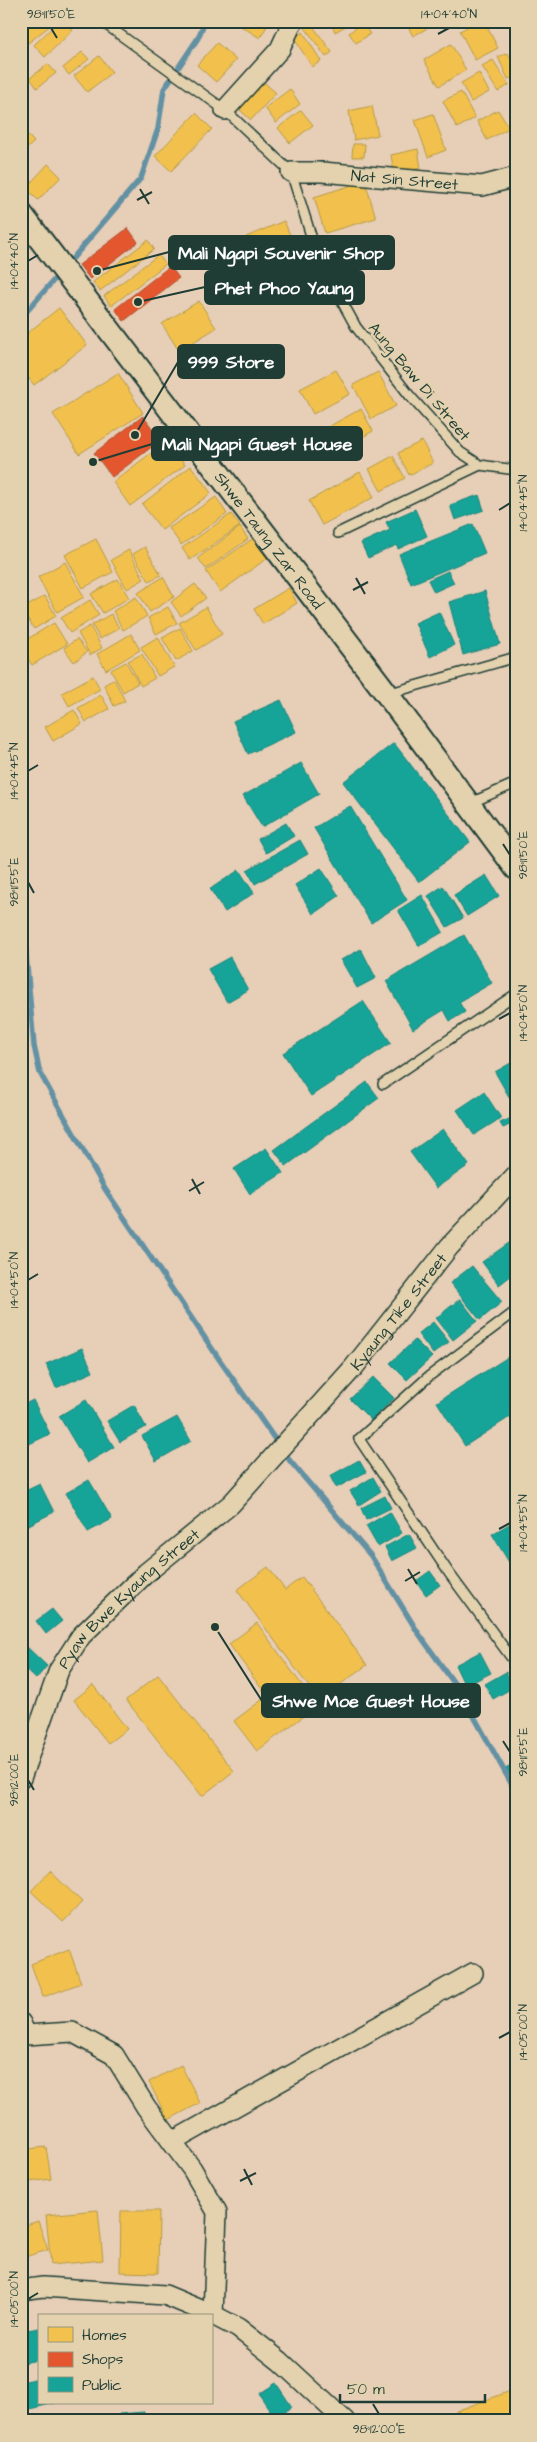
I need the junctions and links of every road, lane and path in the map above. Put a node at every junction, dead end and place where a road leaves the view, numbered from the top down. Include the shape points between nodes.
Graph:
1 (101, 21) edge
2 (293, 21) edge
3 (225, 110) junction
4 (291, 172) junction
5 (516, 177) edge
6 (21, 214) edge
7 (480, 465) junction
8 (516, 470) edge
9 (338, 534) dead end
10 (516, 657) edge
11 (387, 694) junction
12 (516, 783) edge
13 (468, 804) junction
14 (516, 868) edge
15 (516, 994) edge
16 (383, 1084) dead end
17 (516, 1175) edge
18 (516, 1311) edge
19 (281, 1449) joint
20 (516, 1664) edge
21 (21, 1778) edge
22 (473, 1973) dead end
23 (23, 2031) edge
24 (172, 2142) junction
25 (21, 2290) edge
26 (212, 2314) edge
27 (214, 2315) joint
28 (345, 2421) edge

1 - 3 lane, Aung Baw Di Street
2 - 3 street via 280,49
3 - 4 lane, Aung Baw Di Street
4 - 5 street, Nat Sin Street via 482,186
4 - 7 lane, Aung Baw Di Street via 318,258 356,327 410,396 460,452
6 - 11 street, Shwe Taung Zar Road
7 - 8 lane
7 - 9 lane
10 - 11 lane
11 - 13 street, Shwe Taung Zar Road
12 - 13 lane
13 - 14 street, Shwe Taung Zar Road
15 - 16 lane
17 - 19 street, Kyaung Tike Street via 449,1246 354,1367
18 - 20 lane via 428,1377 359,1439 449,1573
19 - 21 street, Pyaw Bwe Kyaung Street via 231,1504 146,1573 81,1636 59,1670
22 - 24 street
23 - 24 street via 72,2032 114,2055 146,2108
24 - 27 street via 217,2212
25 - 26 street via 43,2287 165,2295
27 - 28 street via 238,2328 280,2361

